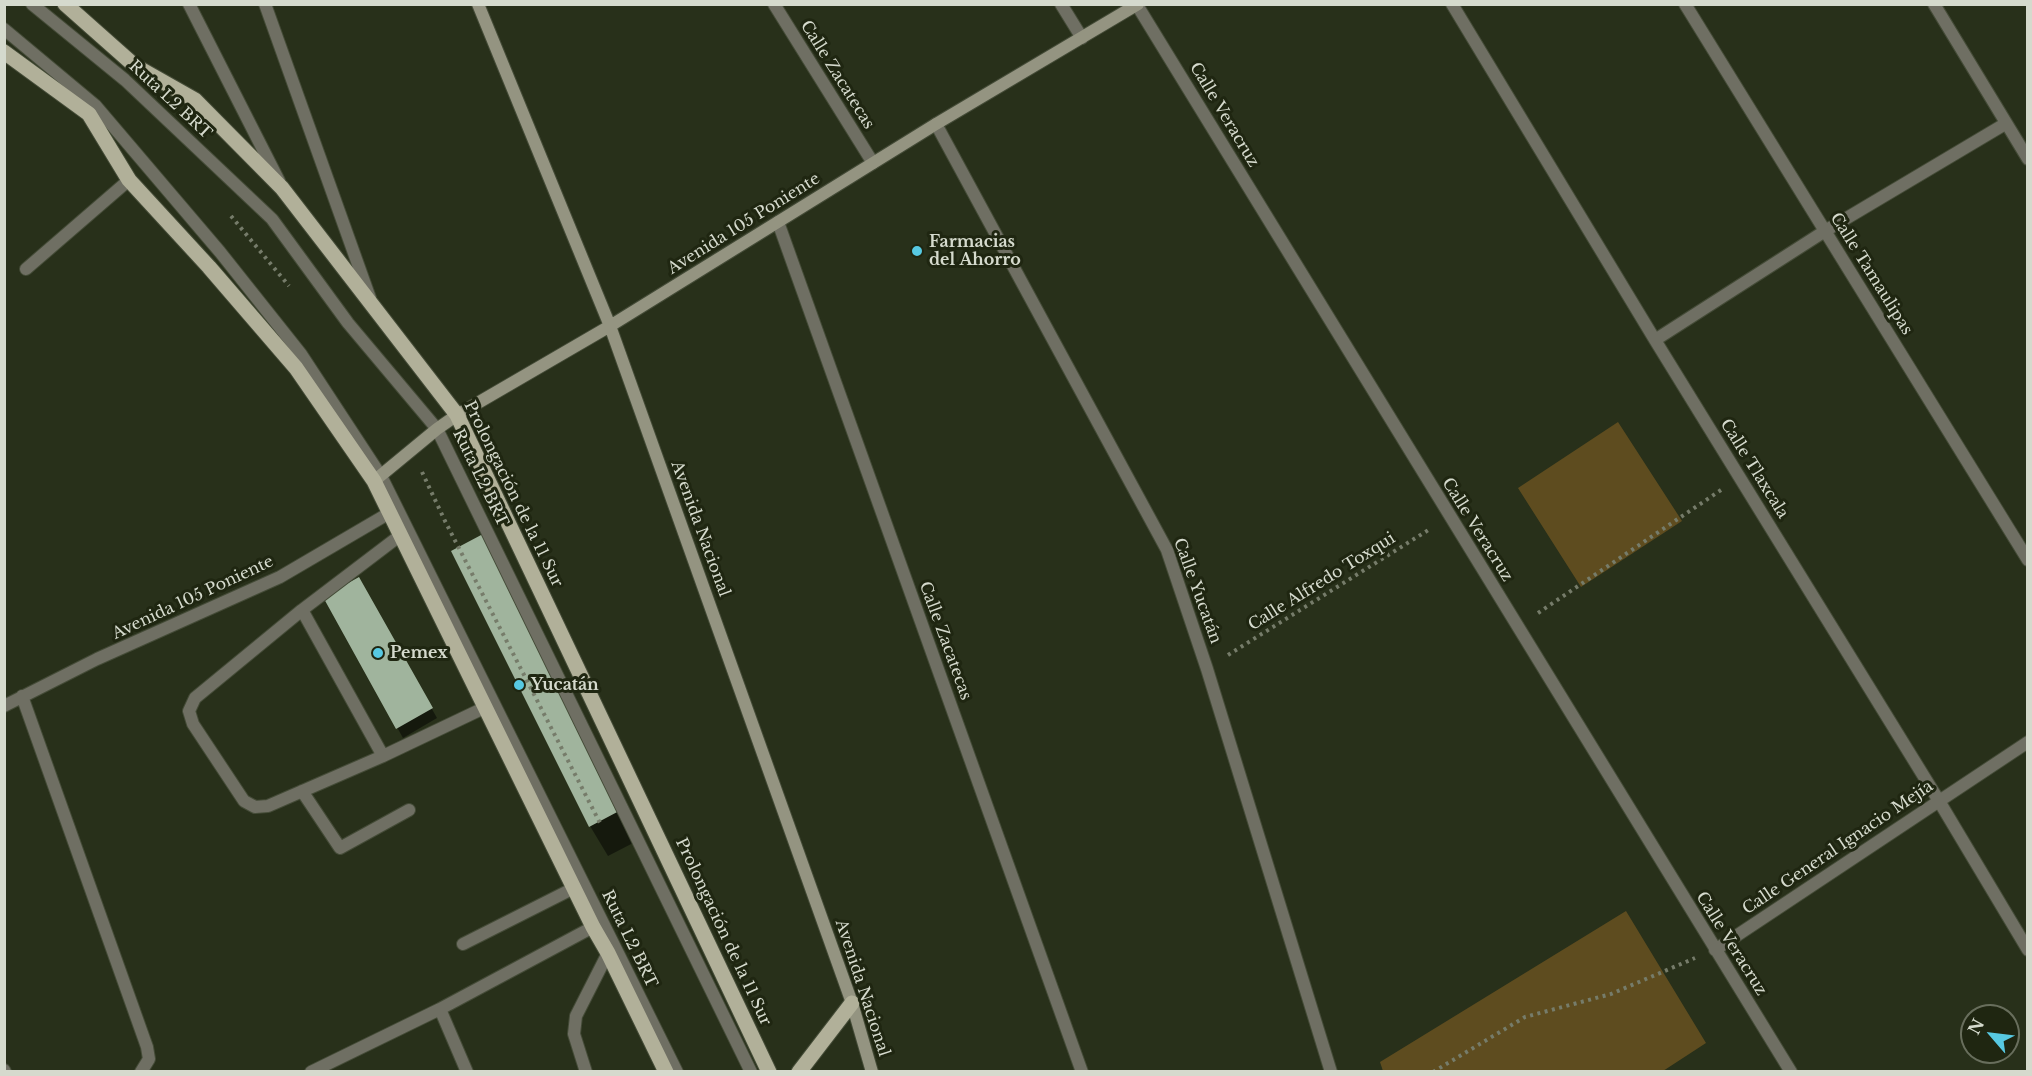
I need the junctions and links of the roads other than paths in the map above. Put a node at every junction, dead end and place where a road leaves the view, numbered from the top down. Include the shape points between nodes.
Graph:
1 (32, 4) edge
2 (65, 4) edge
3 (189, 4) edge
4 (265, 4) edge
5 (478, 4) edge
6 (774, 4) edge
7 (1061, 4) edge
8 (1452, 4) edge
9 (1685, 4) edge
10 (1934, 4) edge
11 (1138, 5) edge
12 (4, 29) edge
13 (1083, 38) junction
14 (4, 52) edge
15 (936, 124) junction
16 (2005, 124) junction
17 (2028, 159) edge
18 (873, 163) junction
19 (129, 180) junction
20 (282, 188) junction
21 (778, 222) junction
22 (1825, 231) junction
23 (26, 269) dead end
24 (372, 304) junction
25 (610, 326) junction
26 (1655, 340) junction
27 (457, 415) junction
28 (437, 429) junction
29 (378, 478) junction
30 (391, 512) junction
31 (402, 534) junction
32 (2028, 560) edge
33 (302, 610) junction
34 (22, 696) junction
35 (4, 706) edge
36 (486, 706) junction
37 (2028, 742) edge
38 (383, 756) junction
39 (302, 791) junction
40 (1939, 801) junction
41 (409, 810) dead end
42 (574, 888) junction
43 (593, 927) junction
44 (463, 944) dead end
45 (1715, 950) junction
46 (2028, 950) edge
47 (608, 953) junction
48 (852, 1003) junction
49 (440, 1009) junction
50 (141, 1071) edge
51 (311, 1071) edge
52 (467, 1071) edge
53 (586, 1071) edge
54 (666, 1071) edge
55 (676, 1071) edge
56 (751, 1071) edge
57 (769, 1071) edge
58 (799, 1071) edge
59 (872, 1071) edge
60 (1082, 1071) edge
61 (1331, 1071) edge
62 (1791, 1071) edge

1 - 28 street, Ruta L2 BRT via 125,80 272,219 348,323
2 - 20 main road, Prolongación de la 11 Sur via 135,66 195,100
3 - 20 street
4 - 24 street
5 - 25 main road, Avenida Nacional
6 - 18 street, Calle Zacatecas
7 - 13 street
8 - 26 street, Calle Tlaxcala
9 - 22 street, Calle Tamaulipas
10 - 16 street
11 - 13 main road, Avenida 105 Poniente
11 - 45 street, Calle Veracruz
12 - 29 street, Ruta L2 BRT via 95,105 220,252 301,354
13 - 15 main road, Avenida 105 Poniente
14 - 19 main road via 89,114
15 - 18 main road, Avenida 105 Poniente
15 - 61 street, Calle Yucatán via 1167,550
16 - 17 street
16 - 22 street
18 - 21 main road, Avenida 105 Poniente
19 - 23 street
19 - 29 main road via 296,368
20 - 24 main road, Prolongación de la 11 Sur
21 - 25 main road, Avenida 105 Poniente
21 - 60 street, Calle Zacatecas
22 - 26 street
22 - 32 street, Calle Tamaulipas
24 - 27 main road, Prolongación de la 11 Sur
25 - 27 main road, Avenida 105 Poniente
25 - 48 main road, Avenida Nacional
26 - 40 street, Calle Tlaxcala
27 - 28 main road, Avenida 105 Poniente
27 - 57 main road, Prolongación de la 11 Sur
28 - 29 main road, Avenida 105 Poniente
28 - 56 street, Ruta L2 BRT
29 - 30 main road
29 - 55 street, Ruta L2 BRT
30 - 31 main road
30 - 34 street, Avenida 105 Poniente via 280,577
31 - 33 street
31 - 36 main road
33 - 38 street
33 - 39 street via 195,698 189,711 193,724 244,801 255,807 268,806
34 - 35 street, Avenida 105 Poniente
34 - 50 street via 147,1047 149,1059
36 - 38 street
36 - 42 main road
37 - 40 street, Calle General Ignacio Mejía
38 - 39 street
39 - 41 street via 340,848
40 - 45 street, Calle General Ignacio Mejía
40 - 46 street, Calle Tlaxcala
42 - 43 main road
42 - 44 street
43 - 47 main road
43 - 49 street
45 - 62 street, Calle Veracruz
47 - 53 street via 576,1016 574,1034
47 - 54 main road
48 - 58 main road
48 - 59 main road, Avenida Nacional
49 - 51 street
49 - 52 street

